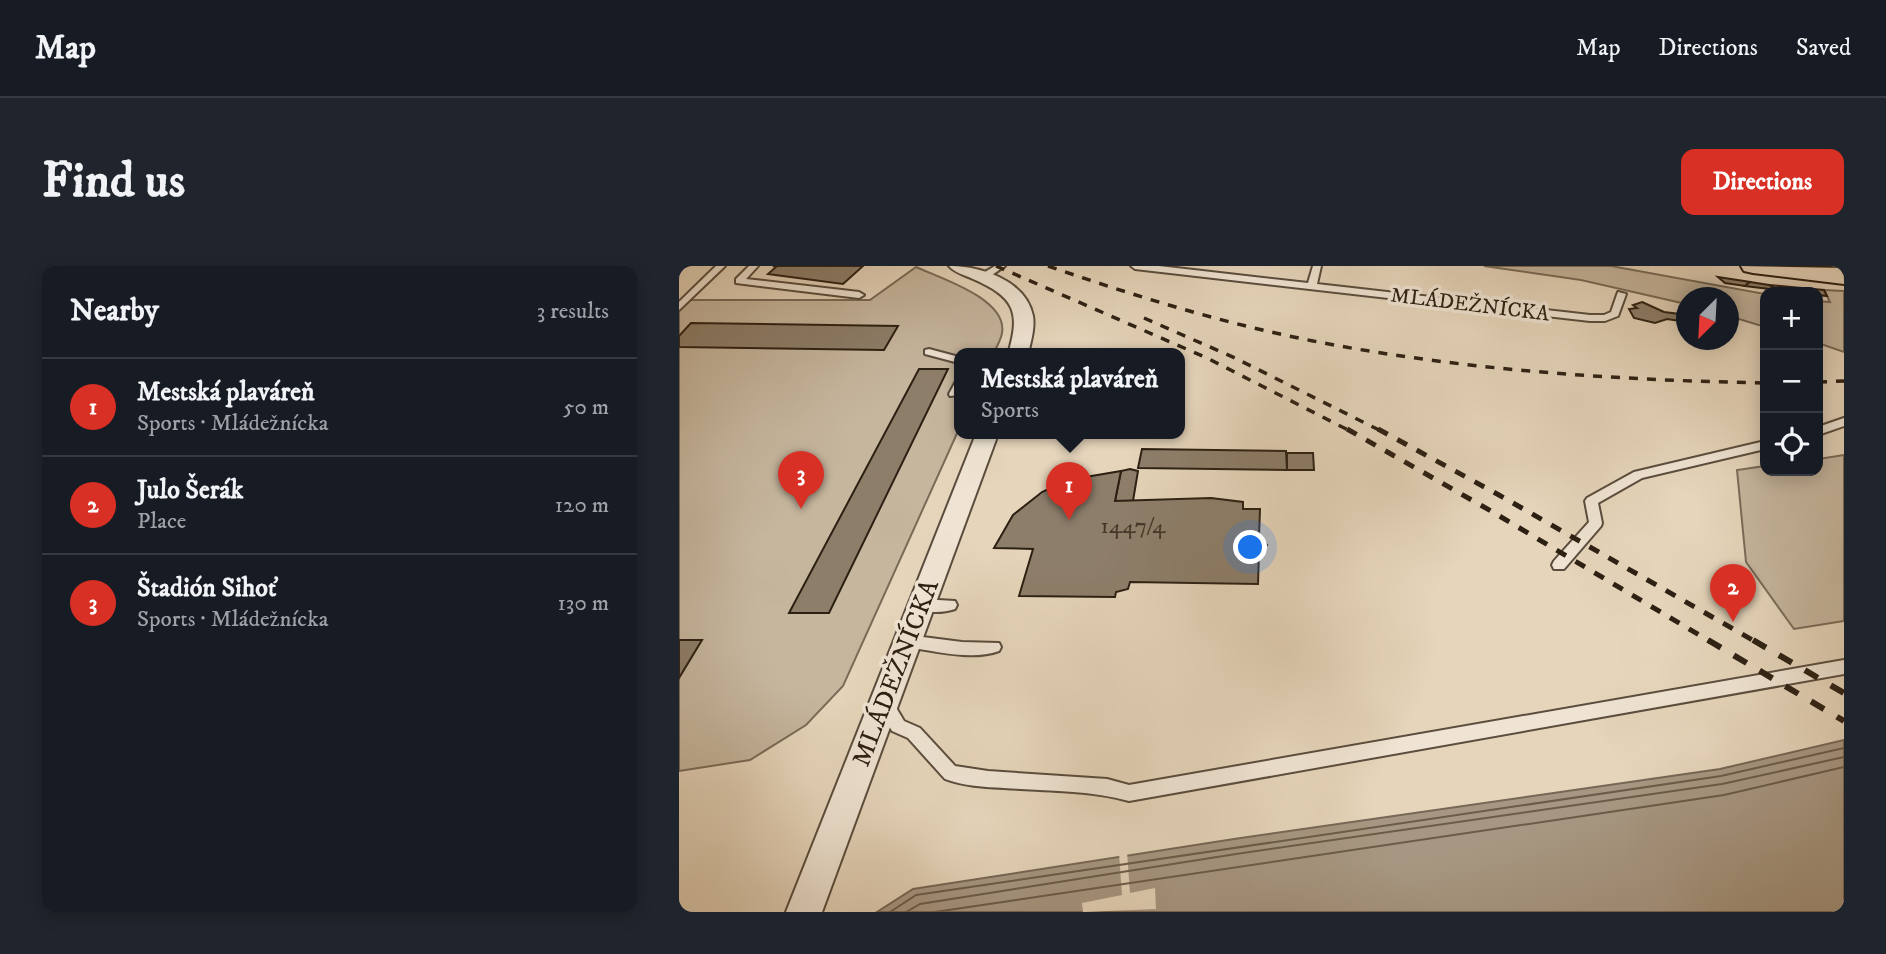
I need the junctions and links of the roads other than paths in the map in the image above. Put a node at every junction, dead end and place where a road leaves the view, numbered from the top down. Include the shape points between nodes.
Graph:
1 (721, 266) edge
2 (754, 266) edge
3 (957, 266) edge
4 (1001, 266) edge
5 (1135, 266) edge
6 (1317, 266) edge
7 (1752, 266) edge
8 (983, 276) junction
9 (1844, 276) edge
10 (1312, 287) junction
11 (1621, 294) dead end
12 (859, 295) dead end
13 (679, 306) edge
14 (1020, 348) edge
15 (929, 352) dead end
16 (954, 359) edge
17 (1844, 422) edge
18 (1823, 429) edge
19 (985, 439) edge
20 (1760, 446) edge
21 (1559, 565) dead end
22 (921, 605) junction
23 (950, 605) dead end
24 (907, 642) junction
25 (994, 647) dead end
26 (1844, 667) edge
27 (884, 702) junction
28 (854, 783) joint
29 (804, 912) edge

1 - 13 lane
2 - 12 lane via 739,281
3 - 8 street
4 - 8 lane
5 - 10 lane, MLÁDEŽNÍCKA
6 - 10 lane
7 - 9 main road
8 - 14 street via 1012,293 1025,310 1026,330
10 - 11 lane, MLÁDEŽNÍCKA via 1590,318 1615,314
15 - 16 lane
17 - 18 lane
19 - 22 street, MLÁDEŽNÍCKA
20 - 21 lane via 1625,481 1591,502 1596,523
22 - 23 lane
22 - 24 street, MLÁDEŽNÍCKA
24 - 25 lane
24 - 27 street, MLÁDEŽNÍCKA
26 - 27 lane via 1129,793 1107,787 951,773 914,733 898,726
27 - 28 street, MLÁDEŽNÍCKA
28 - 29 street, MLÁDEŽNÍCKA

